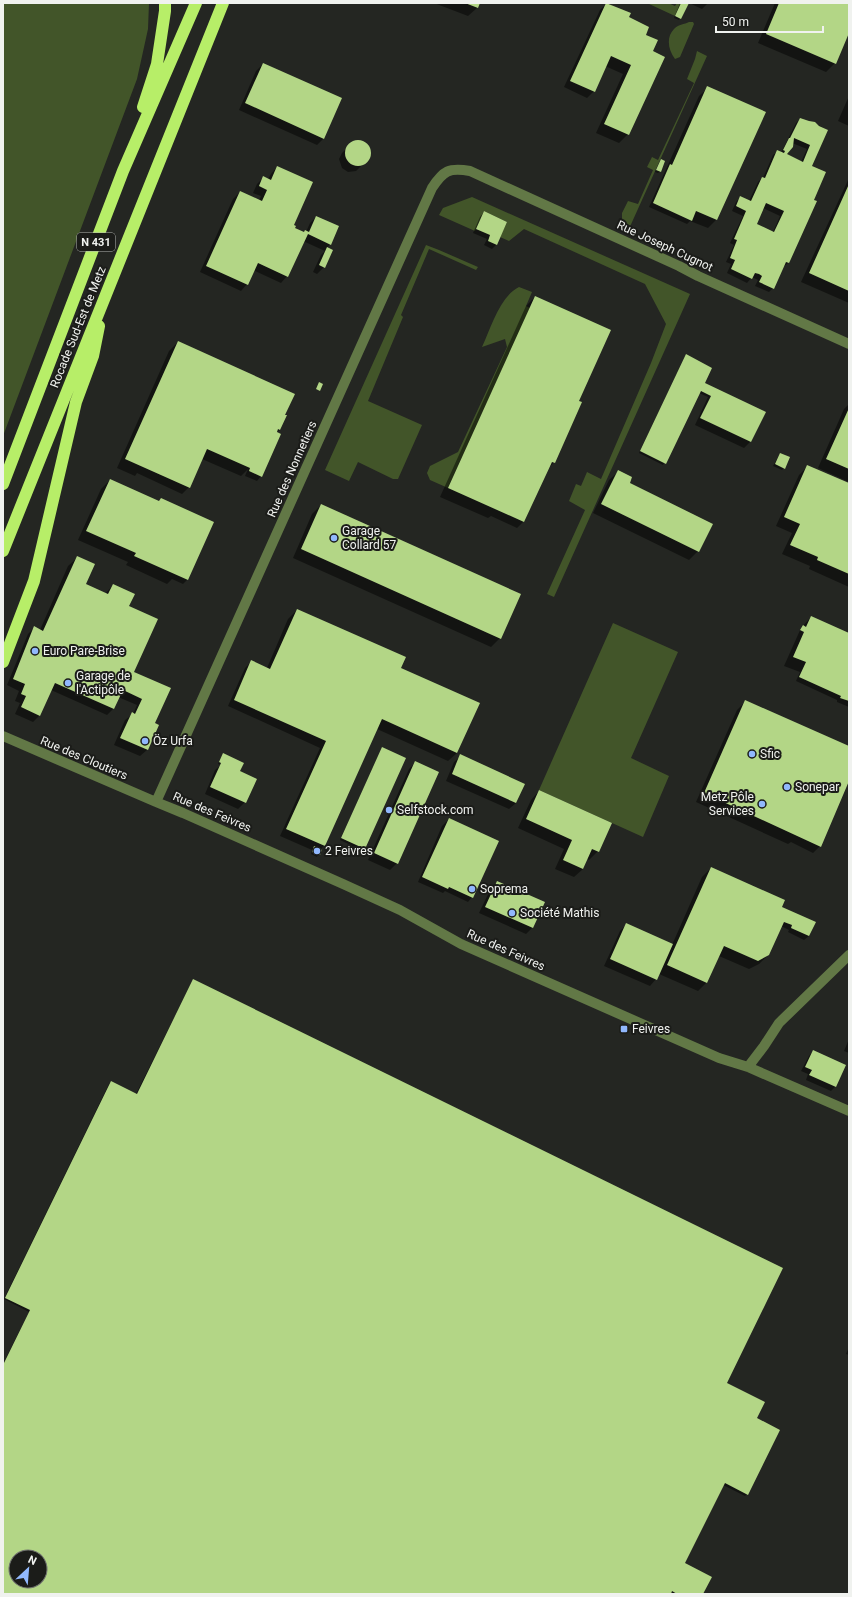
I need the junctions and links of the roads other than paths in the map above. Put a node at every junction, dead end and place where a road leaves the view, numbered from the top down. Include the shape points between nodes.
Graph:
1 (165, 3) edge
2 (196, 3) edge
3 (223, 3) edge
4 (123, 171) junction
5 (470, 172) joint
6 (107, 292) junction
7 (849, 344) edge
8 (3, 484) edge
9 (3, 551) edge
10 (3, 662) edge
11 (3, 736) edge
12 (156, 802) junction
13 (849, 955) edge
14 (748, 1067) junction
15 (849, 1111) edge

1 - 4 highway via 157,64
2 - 4 highway, Rocade Sud-Est de Metz / N 431
3 - 6 highway, Rocade Sud-Est de Metz / N 431
4 - 8 highway, Rocade Sud-Est de Metz / N 431
5 - 7 street, Rue Joseph Cugnot
5 - 12 street, Rue des Nonnetiers via 448,170 432,188
6 - 9 highway, Rocade Sud-Est de Metz / N 431
6 - 10 highway via 93,356 76,402 34,581
11 - 12 street, Rue des Cloutiers
12 - 14 street, Rue des Feivres via 400,910 437,932 482,953 714,1056
13 - 14 street via 779,1023
14 - 15 street, Rue des Feivres

